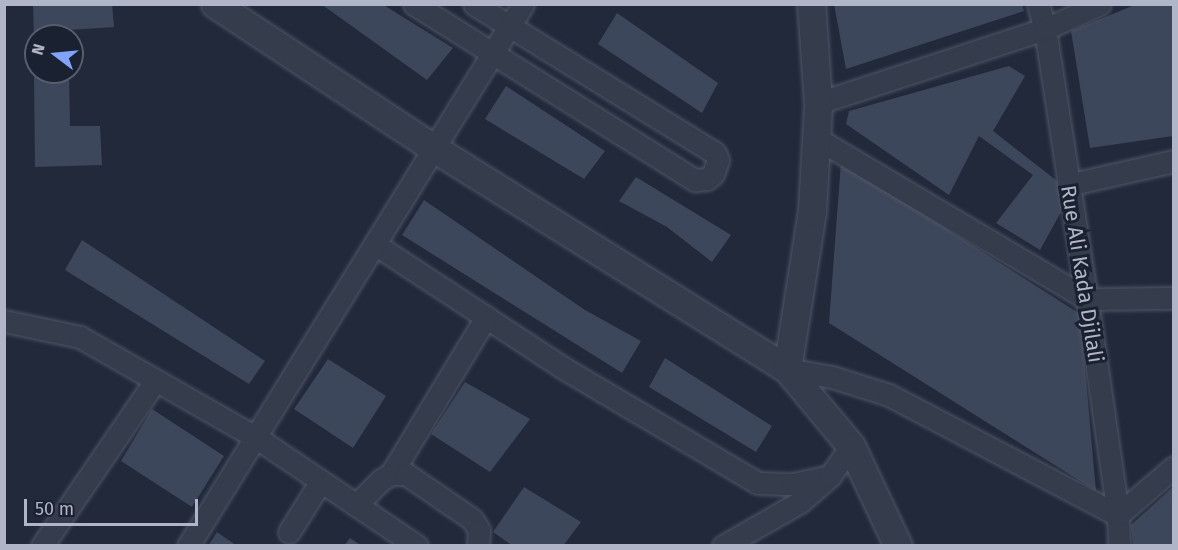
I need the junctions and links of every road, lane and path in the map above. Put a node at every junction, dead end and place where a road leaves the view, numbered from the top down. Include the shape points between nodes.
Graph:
1 (215, 4) edge
2 (414, 4) edge
3 (474, 4) edge
4 (523, 4) edge
5 (811, 4) edge
6 (1038, 4) edge
7 (1100, 4) edge
8 (509, 27) junction
9 (1045, 29) junction
10 (490, 54) junction
11 (818, 103) junction
12 (816, 138) junction
13 (432, 147) junction
14 (1173, 161) edge
15 (1068, 185) junction
16 (376, 245) junction
17 (1173, 298) edge
18 (1086, 299) junction
19 (486, 317) junction
20 (4, 321) edge
21 (787, 369) junction
22 (155, 381) junction
23 (256, 438) junction
24 (850, 446) junction
25 (1173, 467) edge
26 (391, 474) junction
27 (830, 476) junction
28 (321, 481) junction
29 (356, 506) junction
30 (1118, 515) junction
31 (289, 532) dead end
32 (42, 546) edge
33 (188, 546) edge
34 (417, 546) edge
35 (478, 546) edge
36 (723, 546) edge
37 (898, 546) edge
38 (1119, 546) edge

1 - 13 street
2 - 10 street
3 - 8 street
4 - 8 street
5 - 11 street
6 - 9 street, Rue Ali Kada Djilali
7 - 9 street
8 - 10 street
8 - 10 street via 715,153 718,160 713,174 695,180
9 - 11 street
9 - 15 street, Rue Ali Kada Djilali
10 - 13 street
11 - 12 street
12 - 18 street
12 - 21 street via 812,212
13 - 16 street
13 - 21 street
14 - 15 street
15 - 18 street, Rue Ali Kada Djilali
16 - 19 street
16 - 23 street
17 - 18 street
18 - 30 street, Rue Ali Kada Djilali
19 - 26 street
19 - 27 street via 565,369 758,483 793,484
20 - 22 street via 80,337
21 - 24 street
21 - 30 street via 832,377 889,395
22 - 23 street
22 - 32 street
23 - 28 street
23 - 33 street
24 - 27 street
24 - 37 street
25 - 30 street
26 - 29 street
26 - 35 street via 406,474 472,519 479,530
27 - 36 street via 800,502
28 - 29 street
28 - 31 street
29 - 34 street
30 - 38 street, Rue Ali Kada Djilali

